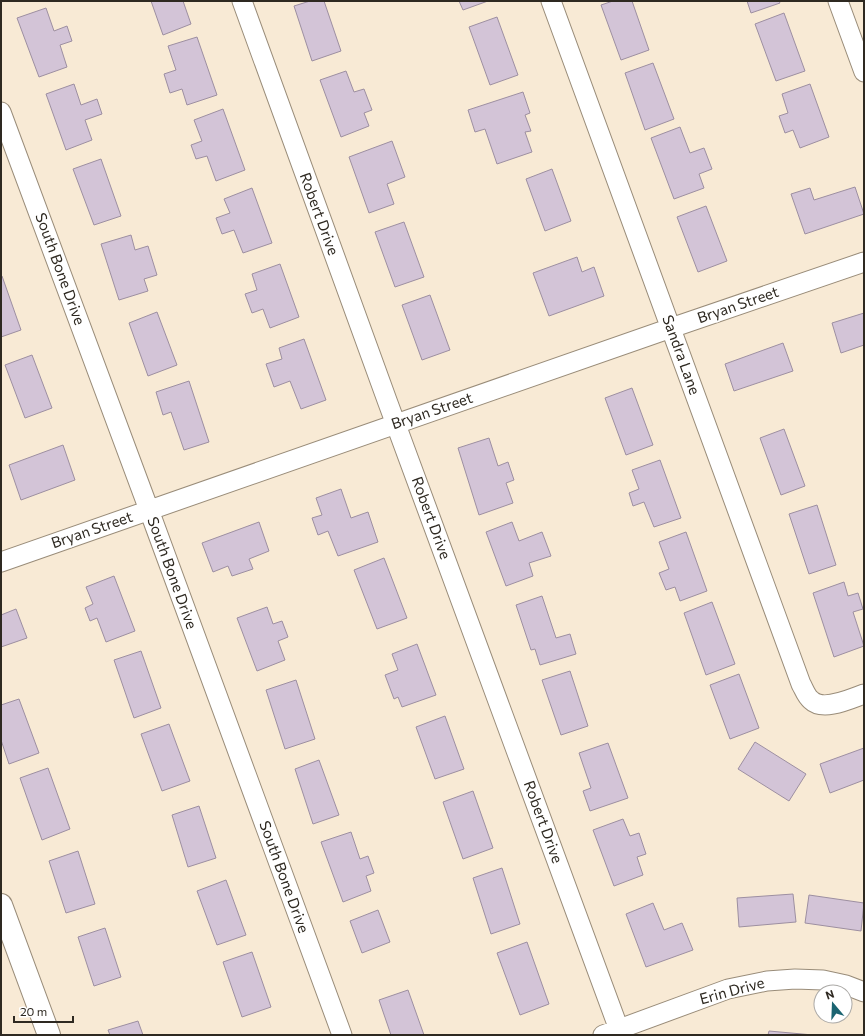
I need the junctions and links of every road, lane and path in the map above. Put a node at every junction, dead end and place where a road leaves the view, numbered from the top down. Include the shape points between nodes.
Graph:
1 (242, 1) edge
2 (551, 1) edge
3 (838, 1) edge
4 (864, 72) edge
5 (1, 112) edge
6 (864, 262) edge
7 (671, 328) junction
8 (396, 424) junction
9 (149, 510) junction
10 (1, 562) edge
11 (864, 694) edge
12 (1, 905) edge
13 (864, 992) edge
14 (614, 1033) edge
15 (49, 1035) edge
16 (342, 1035) edge

1 - 8 street, Robert Drive
2 - 7 street, Sandra Lane
3 - 4 street
5 - 9 street, South Bone Drive
6 - 7 street, Bryan Street
7 - 8 street, Bryan Street
7 - 11 street, Sandra Lane via 806,694 818,705 842,702
8 - 9 street, Bryan Street
8 - 14 street, Robert Drive
9 - 10 street, Bryan Street
9 - 16 street, South Bone Drive
12 - 15 street
13 - 14 street, Erin Drive via 823,980 767,981 728,989

